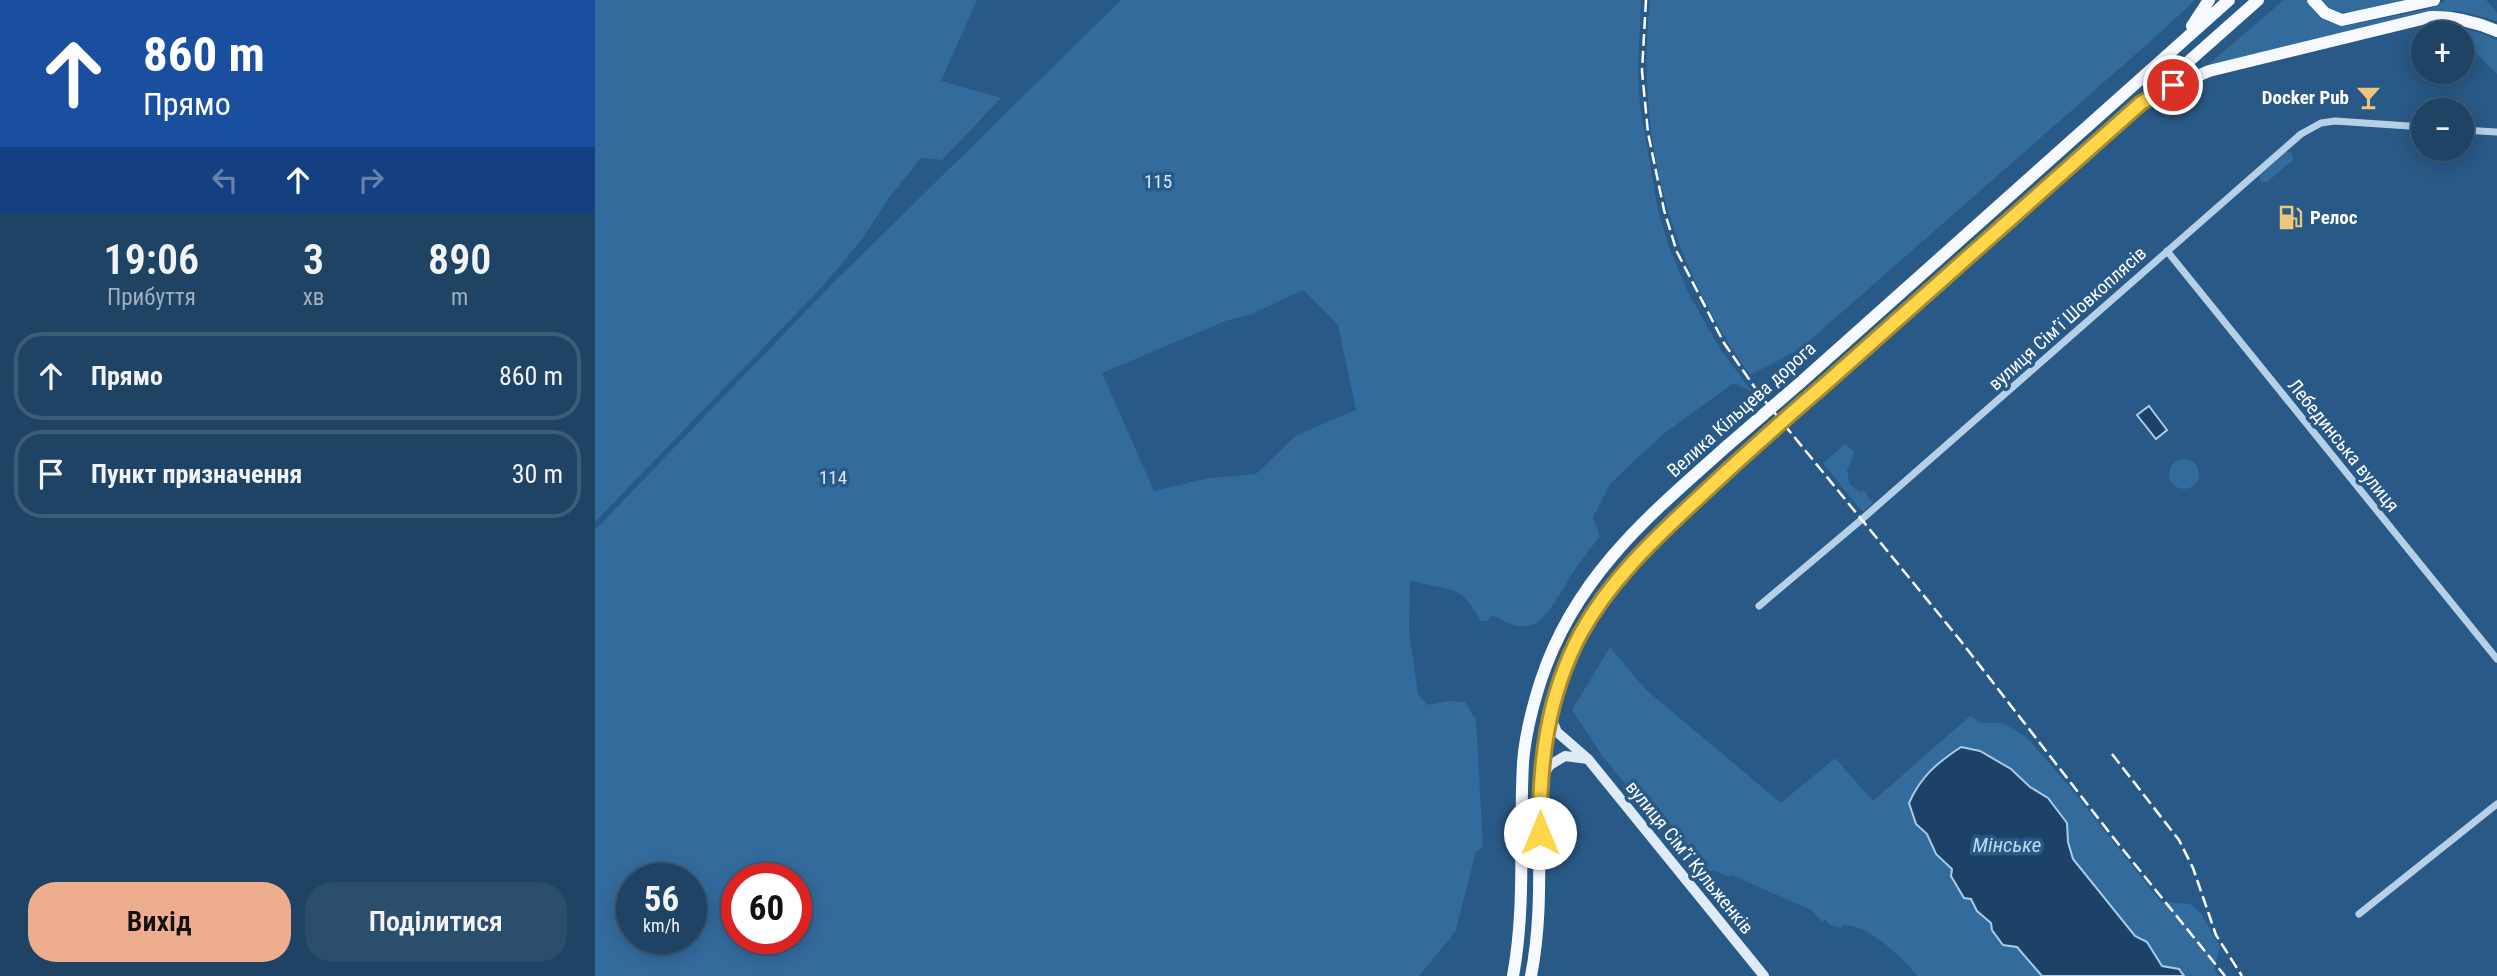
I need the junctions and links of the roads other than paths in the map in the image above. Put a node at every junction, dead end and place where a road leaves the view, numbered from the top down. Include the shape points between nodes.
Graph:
1 (2209, 0) edge
2 (2229, 0) edge
3 (2258, 0) edge
4 (2313, 0) edge
5 (2434, 0) edge
6 (2497, 31) edge
7 (2179, 44) junction
8 (2141, 103) junction
9 (2411, 126) edge
10 (2474, 131) edge
11 (2497, 132) edge
12 (2167, 250) junction
13 (1759, 607) dead end
14 (2497, 659) edge
15 (1550, 716) junction
16 (1588, 759) junction
17 (1540, 779) junction
18 (2497, 804) edge
19 (2359, 914) dead end
20 (1513, 976) edge
21 (1531, 976) edge
22 (1764, 976) edge

1 - 7 main road
2 - 7 main road, Велика Кільцева дорога
3 - 8 main road, Велика Кільцева дорога
4 - 5 main road via 2325,13 2349,20
6 - 8 main road via 2472,21 2430,17 2209,71
7 - 20 main road, Велика Кільцева дорога, bridge via 1727,446 1644,522 1598,573 1547,661 1529,719 1523,763 1519,945
8 - 15 main road, Велика Кільцева дорога, bridge via 1645,548 1609,590 1571,653
9 - 12 street, вулиця Сімʼї Шовкоплясів via 2335,121 2309,128
10 - 11 street
12 - 13 street, вулиця Сімʼї Шовкоплясів
12 - 14 street, Лебединська вулиця
15 - 16 main road, вулиця Сімʼї Кульженків via 1557,732
15 - 17 main road, Велика Кільцева дорога
16 - 17 main road via 1565,756 1550,765
16 - 22 main road, вулиця Сімʼї Кульженків
17 - 21 main road, Велика Кільцева дорога via 1540,921
18 - 19 street

